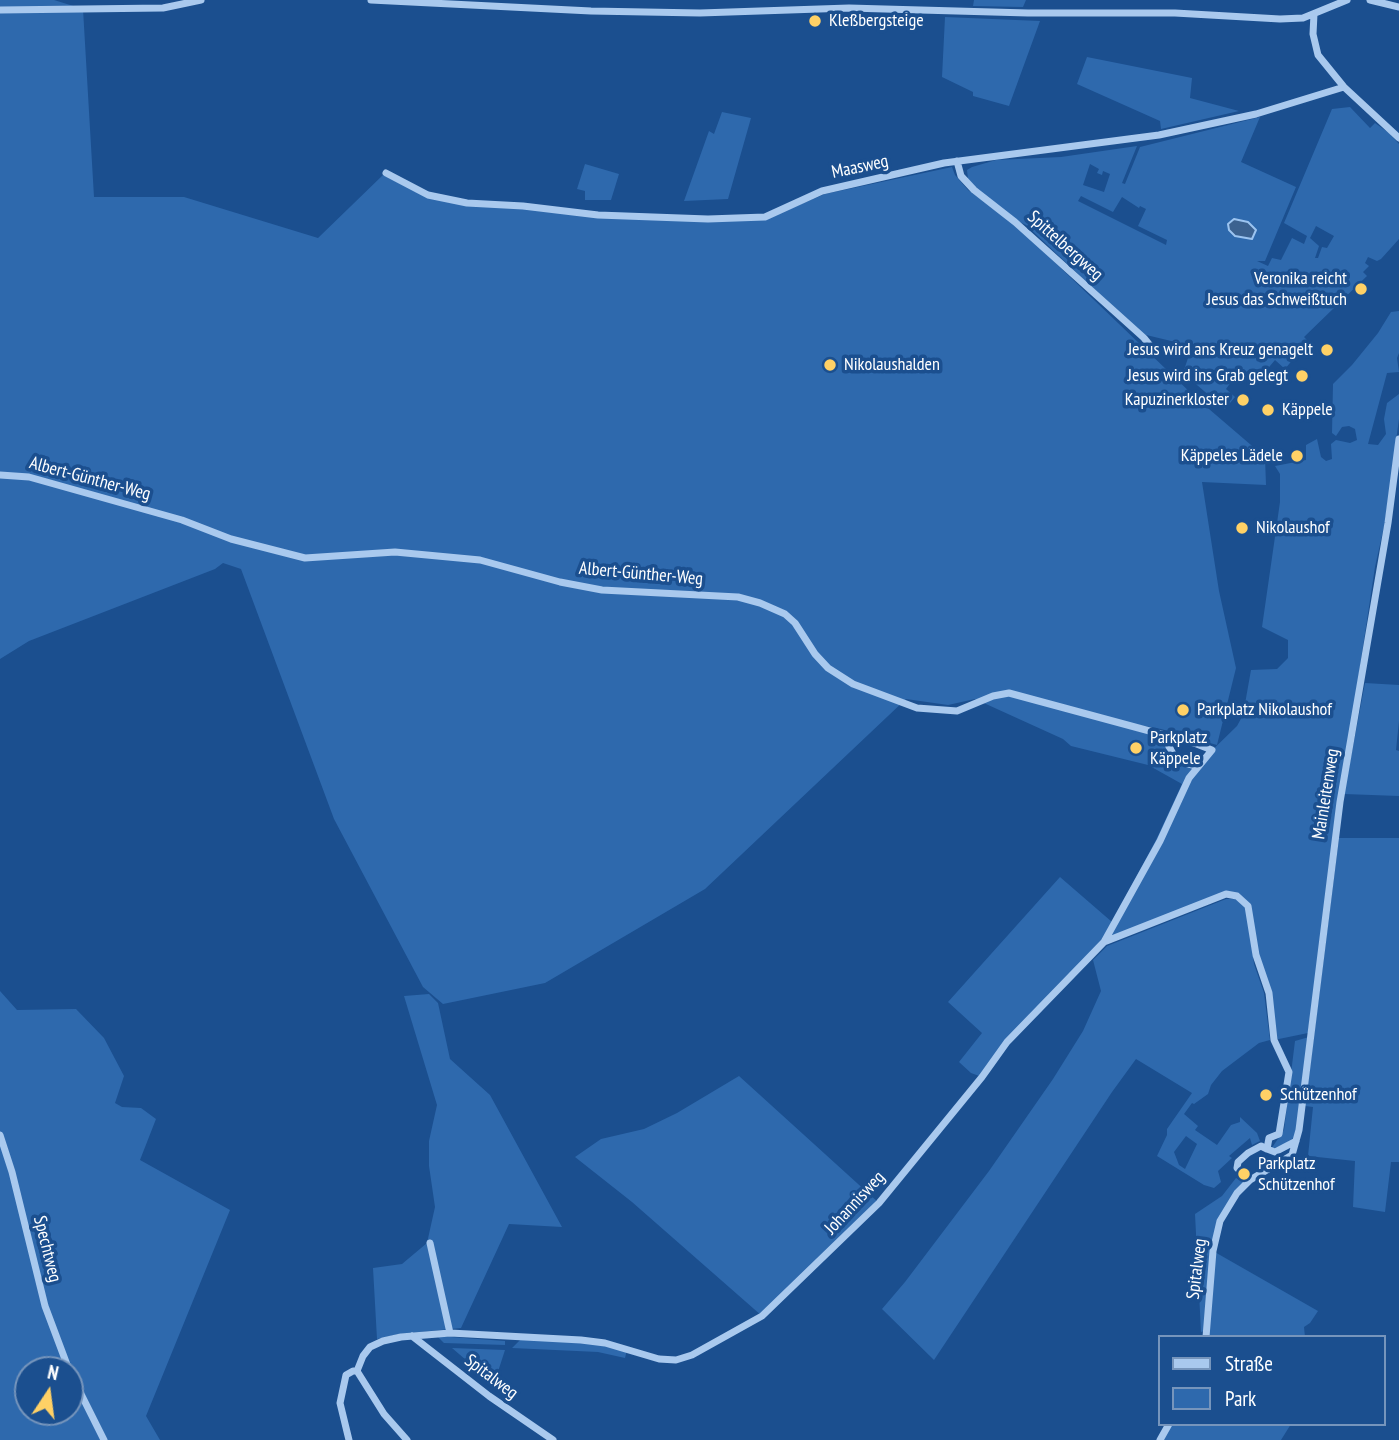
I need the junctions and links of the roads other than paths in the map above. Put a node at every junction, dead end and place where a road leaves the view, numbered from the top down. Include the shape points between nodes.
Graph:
1 (201, 0) edge
2 (371, 0) edge
3 (1347, 0) edge
4 (1370, 0) edge
5 (1399, 7) edge
6 (0, 10) edge
7 (1314, 14) junction
8 (1344, 87) junction
9 (1399, 138) edge
10 (957, 161) junction
11 (386, 173) dead end
12 (1156, 353) dead end
13 (1399, 439) edge
14 (0, 475) edge
15 (1163, 736) junction
16 (1212, 750) joint
17 (1196, 766) junction
18 (1104, 942) junction
19 (0, 1135) edge
20 (1297, 1141) junction
21 (1267, 1149) junction
22 (1292, 1155) joint
23 (1250, 1180) junction
24 (430, 1243) dead end
25 (450, 1333) junction
26 (1206, 1335) edge
27 (412, 1336) junction
28 (63, 1356) edge
29 (357, 1371) junction
30 (84, 1401) edge
31 (104, 1440) edge
32 (349, 1440) edge
33 (407, 1440) edge
34 (553, 1440) edge

1 - 6 street via 163,8
2 - 7 street via 673,13 849,8 1280,19
3 - 7 street
4 - 5 street
7 - 8 street via 1312,34 1318,55
8 - 9 street
8 - 10 street, Maasweg via 1256,114 1159,135
10 - 11 street, Maasweg via 822,191 765,217 708,219 467,204 428,195
10 - 12 street, Spittelbergweg via 961,176 974,190 1015,222
13 - 20 street, Mainleitenweg via 1340,802
14 - 15 street, Albert-Günther-Weg via 29,477 305,558 395,552 480,560 601,590 738,597 785,614 828,668 853,684 917,708 957,710 1009,693
15 - 16 street, Albert-Günther-Weg
15 - 17 street via 1173,754
16 - 17 street, Johannisweg
17 - 18 street, Johannisweg
18 - 21 street via 1226,894 1245,901 1269,993 1274,1040 1289,1072 1281,1129 1269,1138
18 - 25 street, Johannisweg via 1007,1042 879,1203 762,1316 676,1360 581,1340
19 - 28 street, Spechtweg via 45,1306
20 - 21 street via 1275,1152
20 - 22 street, Mainleitenweg
21 - 23 street via 1261,1146 1238,1162 1237,1168
22 - 23 street, Spitalweg
23 - 26 street, Spitalweg via 1220,1221
24 - 25 street
25 - 27 street, Johannisweg
27 - 29 street, Johannisweg via 370,1348
27 - 34 street, Spitalweg
29 - 32 street, Johannisweg via 346,1376 340,1403
29 - 33 street
30 - 31 street, Spechtweg

